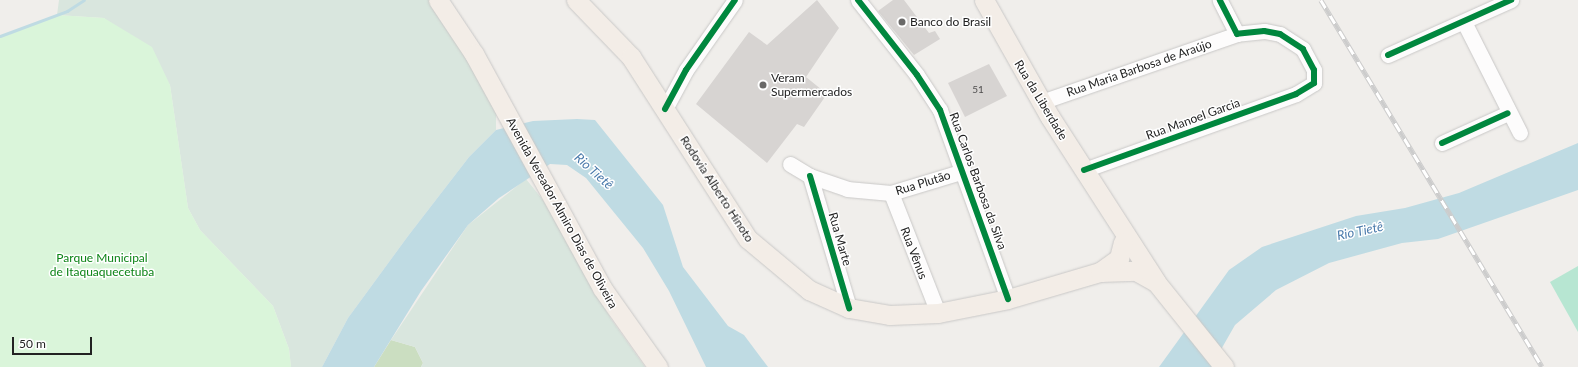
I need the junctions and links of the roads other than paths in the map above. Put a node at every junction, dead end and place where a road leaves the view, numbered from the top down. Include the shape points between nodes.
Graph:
1 (438, 0) edge
2 (454, 0) edge
3 (576, 0) edge
4 (735, 0) edge
5 (858, 0) edge
6 (1220, 0) edge
7 (1511, 0) edge
8 (983, 2) edge
9 (1464, 22) junction
10 (1237, 34) junction
11 (474, 54) junction
12 (1388, 55) dead end
13 (1309, 88) joint
14 (1041, 102) junction
15 (665, 109) junction
16 (1508, 113) junction
17 (1520, 133) dead end
18 (1442, 142) dead end
19 (790, 164) dead end
20 (1084, 170) junction
21 (964, 171) junction
22 (810, 176) junction
23 (891, 193) junction
24 (1102, 199) junction
25 (1123, 242) junction
26 (1136, 271) junction
27 (1100, 272) junction
28 (1156, 282) junction
29 (1008, 299) junction
30 (1170, 302) junction
31 (849, 308) junction
32 (938, 313) junction
33 (658, 367) edge
34 (1224, 367) edge

1 - 11 main road, Avenida Vereador Almiro Dias de Oliveira
2 - 11 main road, Avenida Vereador Almiro Dias de Oliveira
3 - 15 main road, Rodovia Alberto Hinoto via 631,57
4 - 15 street via 686,70
5 - 21 street, Rua Carlos Barbosa da Silva via 930,92
6 - 10 street
7 - 9 street
8 - 14 main road, Rua da Liberdade
9 - 12 street
9 - 16 street
10 - 13 street, Rua Maria Barbosa de Araújo via 1264,31 1292,40 1303,49 1314,70 1314,83
10 - 14 street, Rua Maria Barbosa de Araújo
11 - 33 main road, Avenida Vereador Almiro Dias de Oliveira via 602,288
13 - 20 street, Rua Manoel Garcia
14 - 20 main road, Rua da Liberdade
15 - 31 main road, Rodovia Alberto Hinoto via 748,239 791,278
16 - 17 street
16 - 18 street
19 - 22 street, Rua Plutão
20 - 24 main road, Rua da Liberdade
21 - 23 street, Rua Plutão
21 - 29 street, Rua Carlos Barbosa da Silva
22 - 23 street, Rua Plutão via 847,189
22 - 31 street, Rua Marte
23 - 32 street, Rua Vênus
24 - 25 main road, Rua da Liberdade
24 - 28 main road, Rua da Liberdade
25 - 26 main road, Rua da Liberdade
25 - 27 main road via 1119,258
26 - 27 main road, Rodovia Alberto Hinoto
26 - 28 main road
26 - 30 main road
27 - 29 main road, Rodovia Alberto Hinoto
28 - 30 main road
29 - 32 main road, Rodovia Alberto Hinoto
30 - 34 main road
31 - 32 main road, Rodovia Alberto Hinoto via 890,315

